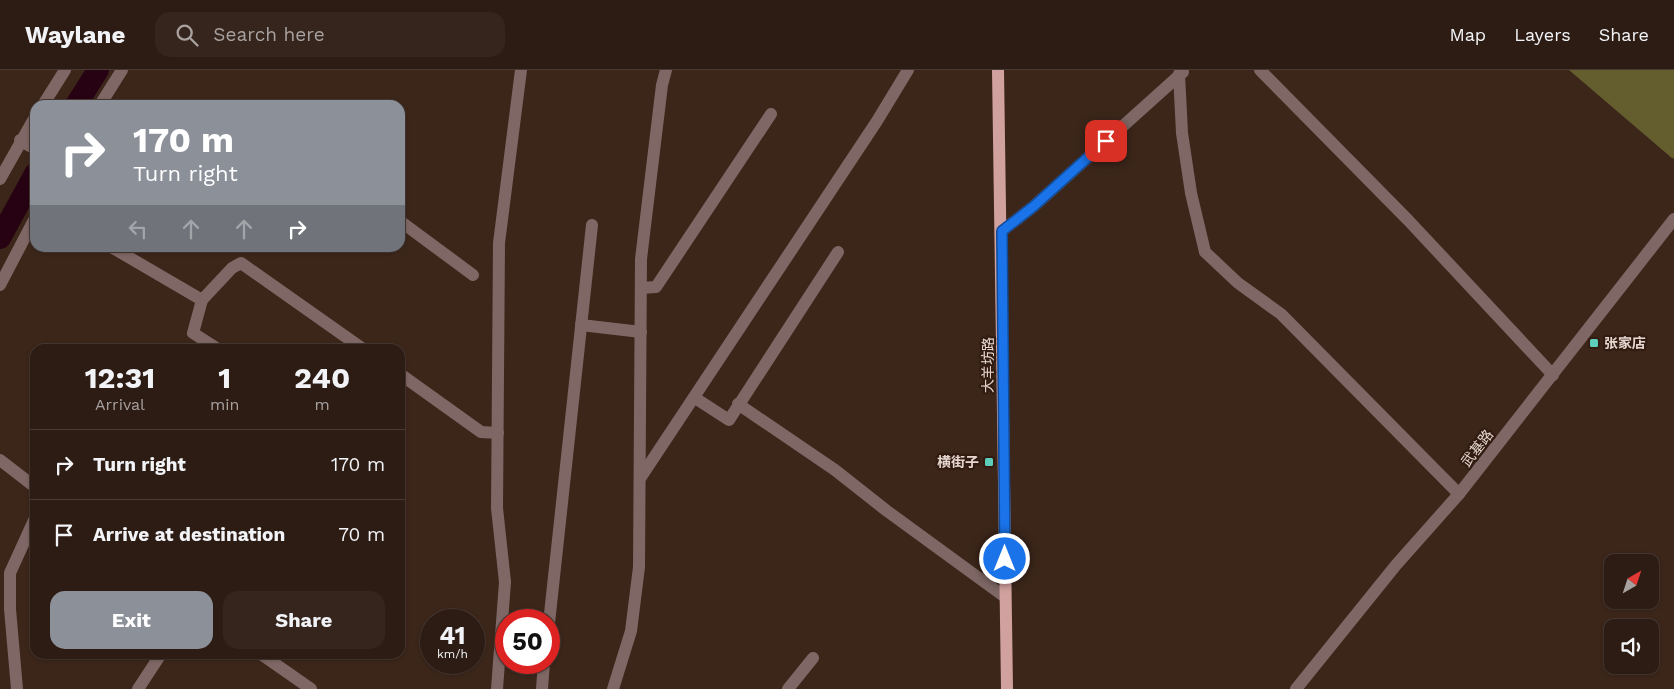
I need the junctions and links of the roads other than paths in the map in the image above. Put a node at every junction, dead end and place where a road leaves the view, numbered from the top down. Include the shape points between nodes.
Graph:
1 (65, 70) edge
2 (122, 70) edge
3 (521, 70) edge
4 (666, 70) edge
5 (908, 70) edge
6 (998, 70) edge
7 (1260, 70) edge
8 (1182, 72) edge
9 (45, 100) edge
10 (103, 100) edge
11 (771, 114) dead end
12 (30, 125) edge
13 (21, 140) junction
14 (30, 146) edge
15 (0, 179) edge
16 (1674, 219) edge
17 (592, 224) dead end
18 (405, 225) edge
19 (30, 228) edge
20 (1002, 231) junction
21 (120, 252) edge
22 (838, 252) dead end
23 (473, 274) dead end
24 (0, 285) edge
25 (641, 288) junction
26 (202, 300) junction
27 (581, 325) junction
28 (640, 332) junction
29 (210, 344) edge
30 (356, 344) edge
31 (1553, 375) junction
32 (405, 378) edge
33 (695, 398) junction
34 (738, 404) junction
35 (498, 433) junction
36 (0, 460) edge
37 (641, 477) junction
38 (30, 482) edge
39 (1459, 494) junction
40 (30, 529) edge
41 (1005, 596) junction
42 (551, 609) edge
43 (813, 658) dead end
44 (158, 659) edge
45 (269, 659) edge
46 (543, 674) edge
47 (17, 689) edge
48 (138, 689) edge
49 (311, 689) edge
50 (497, 689) edge
51 (542, 689) edge
52 (613, 689) edge
53 (788, 689) edge
54 (1008, 689) edge
55 (1296, 689) edge

1 - 9 street
2 - 10 street
3 - 35 street via 499,243
4 - 25 street via 641,259
5 - 33 street
6 - 20 main road, 大羊坊路
7 - 31 street via 1408,220
8 - 20 street
8 - 39 street via 1182,133 1190,193 1205,252 1238,283 1281,314
11 - 25 street via 656,287
12 - 13 street
13 - 14 street
13 - 15 street
16 - 31 street, 武基路
17 - 27 street
18 - 23 street
19 - 24 street
20 - 41 main road, 大羊坊路
21 - 26 street
22 - 34 street
25 - 28 street
26 - 29 street via 193,333
26 - 30 street via 232,268 241,263
27 - 28 street
27 - 42 street
28 - 37 street
31 - 39 street, 武基路
32 - 35 street via 481,432
33 - 34 street via 728,420
33 - 37 street
34 - 41 street via 835,470
35 - 50 street via 497,508 505,582
36 - 38 street
37 - 52 street via 639,567 631,631
39 - 55 street, 武基路 via 1396,565
40 - 47 street via 10,573
41 - 54 main road, 大羊坊路
43 - 53 street
44 - 48 street
45 - 49 street
46 - 51 street

